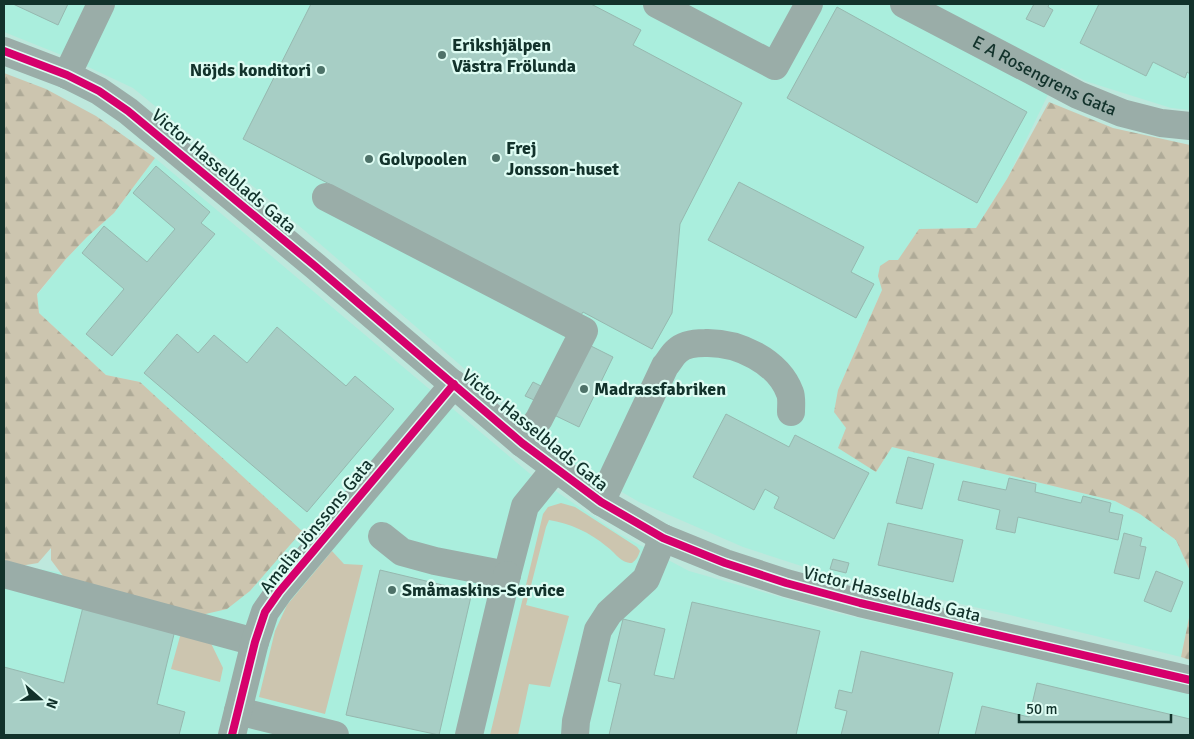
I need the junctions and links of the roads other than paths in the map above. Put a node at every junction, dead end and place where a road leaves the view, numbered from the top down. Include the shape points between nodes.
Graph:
1 (101, 4) edge
2 (657, 4) edge
3 (809, 4) edge
4 (904, 4) edge
5 (4, 51) edge
6 (67, 75) junction
7 (1190, 126) edge
8 (326, 197) dead end
9 (454, 384) junction
10 (791, 412) dead end
11 (522, 443) junction
12 (555, 469) junction
13 (601, 502) junction
14 (382, 536) dead end
15 (663, 538) junction
16 (4, 574) edge
17 (507, 575) junction
18 (254, 642) junction
19 (1190, 680) edge
20 (235, 723) edge
21 (335, 735) edge
22 (469, 735) edge
23 (575, 735) edge

1 - 6 street
2 - 3 street via 775,66
4 - 7 street, E A Rosengrens Gata via 1078,96 1122,113
5 - 6 street, Victor Hasselblads Gata
6 - 9 street, Victor Hasselblads Gata via 99,92 151,129
8 - 11 street via 584,331 539,419
9 - 11 street, Victor Hasselblads Gata
9 - 18 street, Amalia Jönssons Gata via 279,592 265,612
10 - 13 street, Victor Hasselblads Gata via 791,394 782,378 751,353 729,344 712,342 693,343 677,350 665,366
11 - 12 street, Victor Hasselblads Gata
12 - 13 street, Victor Hasselblads Gata
12 - 17 street via 525,506
13 - 15 street, Victor Hasselblads Gata
14 - 17 street via 402,552
15 - 19 street, Victor Hasselblads Gata via 786,583 870,606
15 - 23 street via 646,579 608,613 598,630
16 - 18 street
17 - 22 street
18 - 20 street, Amalia Jönssons Gata
20 - 21 street

